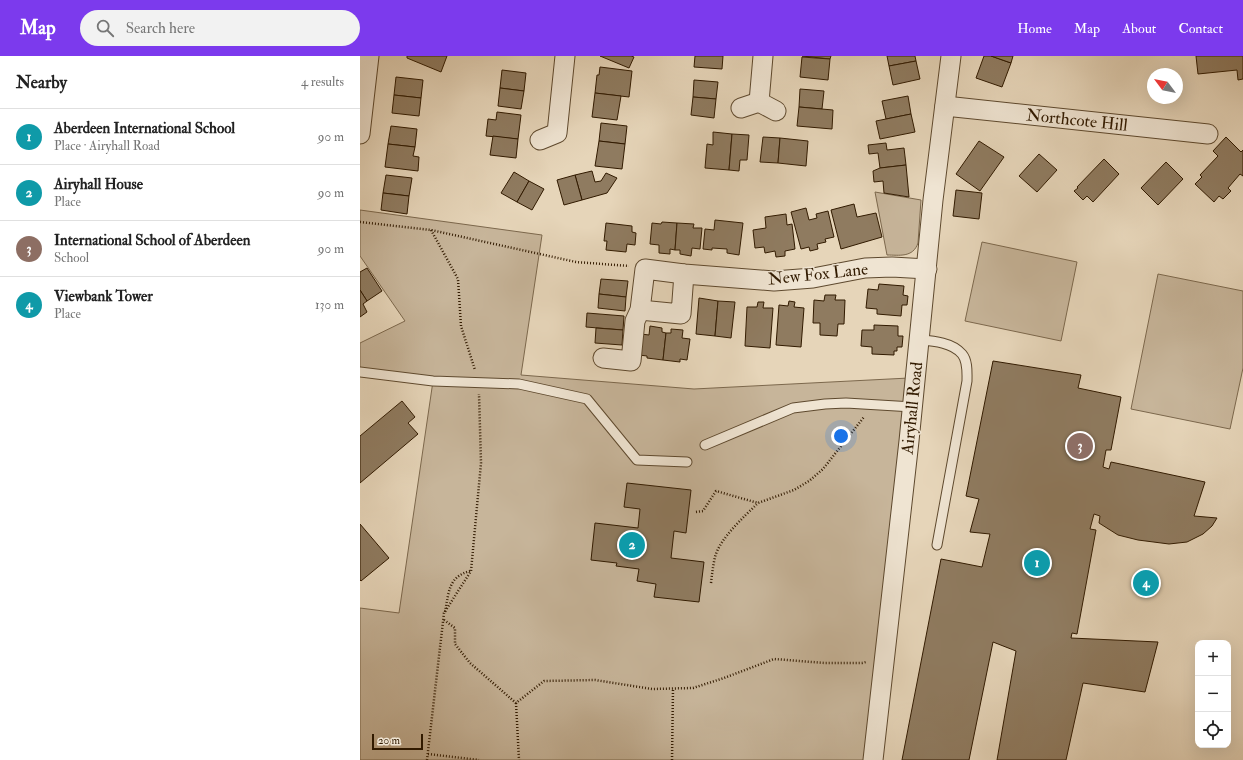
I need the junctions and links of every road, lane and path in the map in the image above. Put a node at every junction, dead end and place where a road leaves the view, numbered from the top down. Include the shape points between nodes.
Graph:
1 (369, 56) edge
2 (565, 56) edge
3 (763, 56) edge
4 (951, 56) edge
5 (945, 106) junction
6 (741, 108) dead end
7 (360, 134) edge
8 (1208, 134) dead end
9 (556, 138) dead end
10 (360, 222) edge
11 (431, 230) junction
12 (645, 269) junction
13 (927, 269) junction
14 (684, 274) junction
15 (640, 310) junction
16 (919, 340) junction
17 (603, 358) dead end
18 (360, 372) edge
19 (479, 382) junction
20 (874, 404) junction
21 (913, 407) junction
22 (705, 445) dead end
23 (687, 462) dead end
24 (758, 503) junction
25 (696, 512) dead end
26 (937, 545) dead end
27 (471, 571) junction
28 (711, 583) dead end
29 (444, 613) junction
30 (444, 620) junction
31 (884, 655) junction
32 (672, 688) junction
33 (516, 703) junction
34 (428, 754) junction
35 (427, 760) edge
36 (479, 760) edge
37 (518, 760) edge
38 (672, 760) edge
39 (873, 760) edge

1 - 7 street
2 - 9 street
3 - 6 street via 768,107
4 - 5 street, Airyhall Road
5 - 8 street, Northcote Hill
5 - 13 street, Airyhall Road
10 - 11 path
11 - 12 path via 576,262
11 - 19 path via 458,279 461,326
12 - 14 street, New Fox Lane
12 - 15 street
13 - 14 street, New Fox Lane via 865,268 813,278 774,281
13 - 16 street, Airyhall Road
14 - 15 street via 681,314
15 - 17 street via 635,321 631,361
16 - 21 street, Airyhall Road
16 - 26 lane via 940,342 955,348 963,354 966,365 967,381
18 - 19 lane via 433,381
19 - 23 lane via 519,384 587,399 637,460
19 - 27 path via 481,463
20 - 21 lane
20 - 22 lane via 825,404 793,408
20 - 24 path via 823,469 809,481 794,490
21 - 31 street, Airyhall Road
24 - 25 path via 716,491 703,511
24 - 28 path via 720,546 715,556
27 - 29 path
27 - 29 path via 461,574 450,585
29 - 30 path
30 - 33 path via 455,628 455,644 470,663
30 - 34 path
31 - 32 path via 862,663 774,659 692,688
31 - 39 street, Airyhall Road
32 - 33 path via 652,689 595,680 544,681
32 - 38 path
33 - 37 path
34 - 35 path
34 - 36 path

